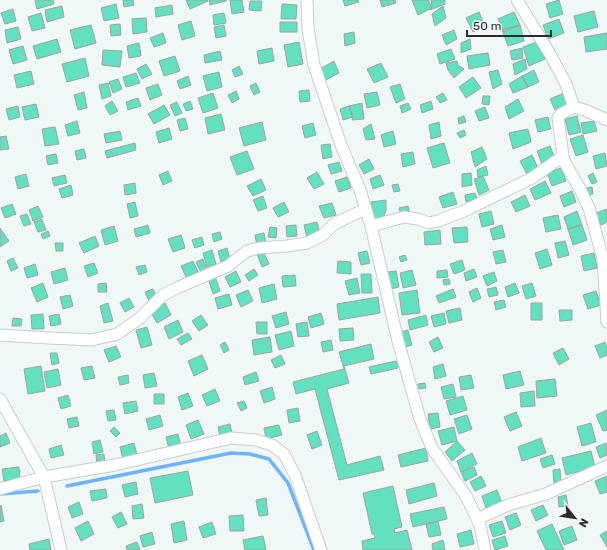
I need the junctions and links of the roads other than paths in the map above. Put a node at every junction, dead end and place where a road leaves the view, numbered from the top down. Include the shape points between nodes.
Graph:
1 (307, 0) edge
2 (517, 0) edge
3 (574, 108) junction
4 (607, 120) edge
5 (563, 156) junction
6 (365, 210) junction
7 (371, 226) junction
8 (607, 322) edge
9 (0, 335) edge
10 (0, 399) edge
11 (607, 466) edge
12 (44, 477) junction
13 (0, 489) edge
14 (477, 519) junction
15 (61, 550) edge
16 (321, 550) edge
17 (485, 550) edge

1 - 6 street via 308,29 314,65
2 - 3 street via 566,84
3 - 4 street
3 - 5 street via 558,118
5 - 7 street via 526,181 438,221 429,223 404,217
5 - 8 street via 589,208 603,259
6 - 7 street
6 - 9 street via 334,224 323,235 307,243 247,251 228,266 163,295 139,319 117,334 92,340
7 - 14 street via 398,341 420,419 432,448 463,490
10 - 12 street
11 - 14 street via 546,494 508,505
12 - 13 street
12 - 15 street
12 - 16 street via 115,465 231,438 256,440 272,445 284,454 295,475
14 - 17 street

